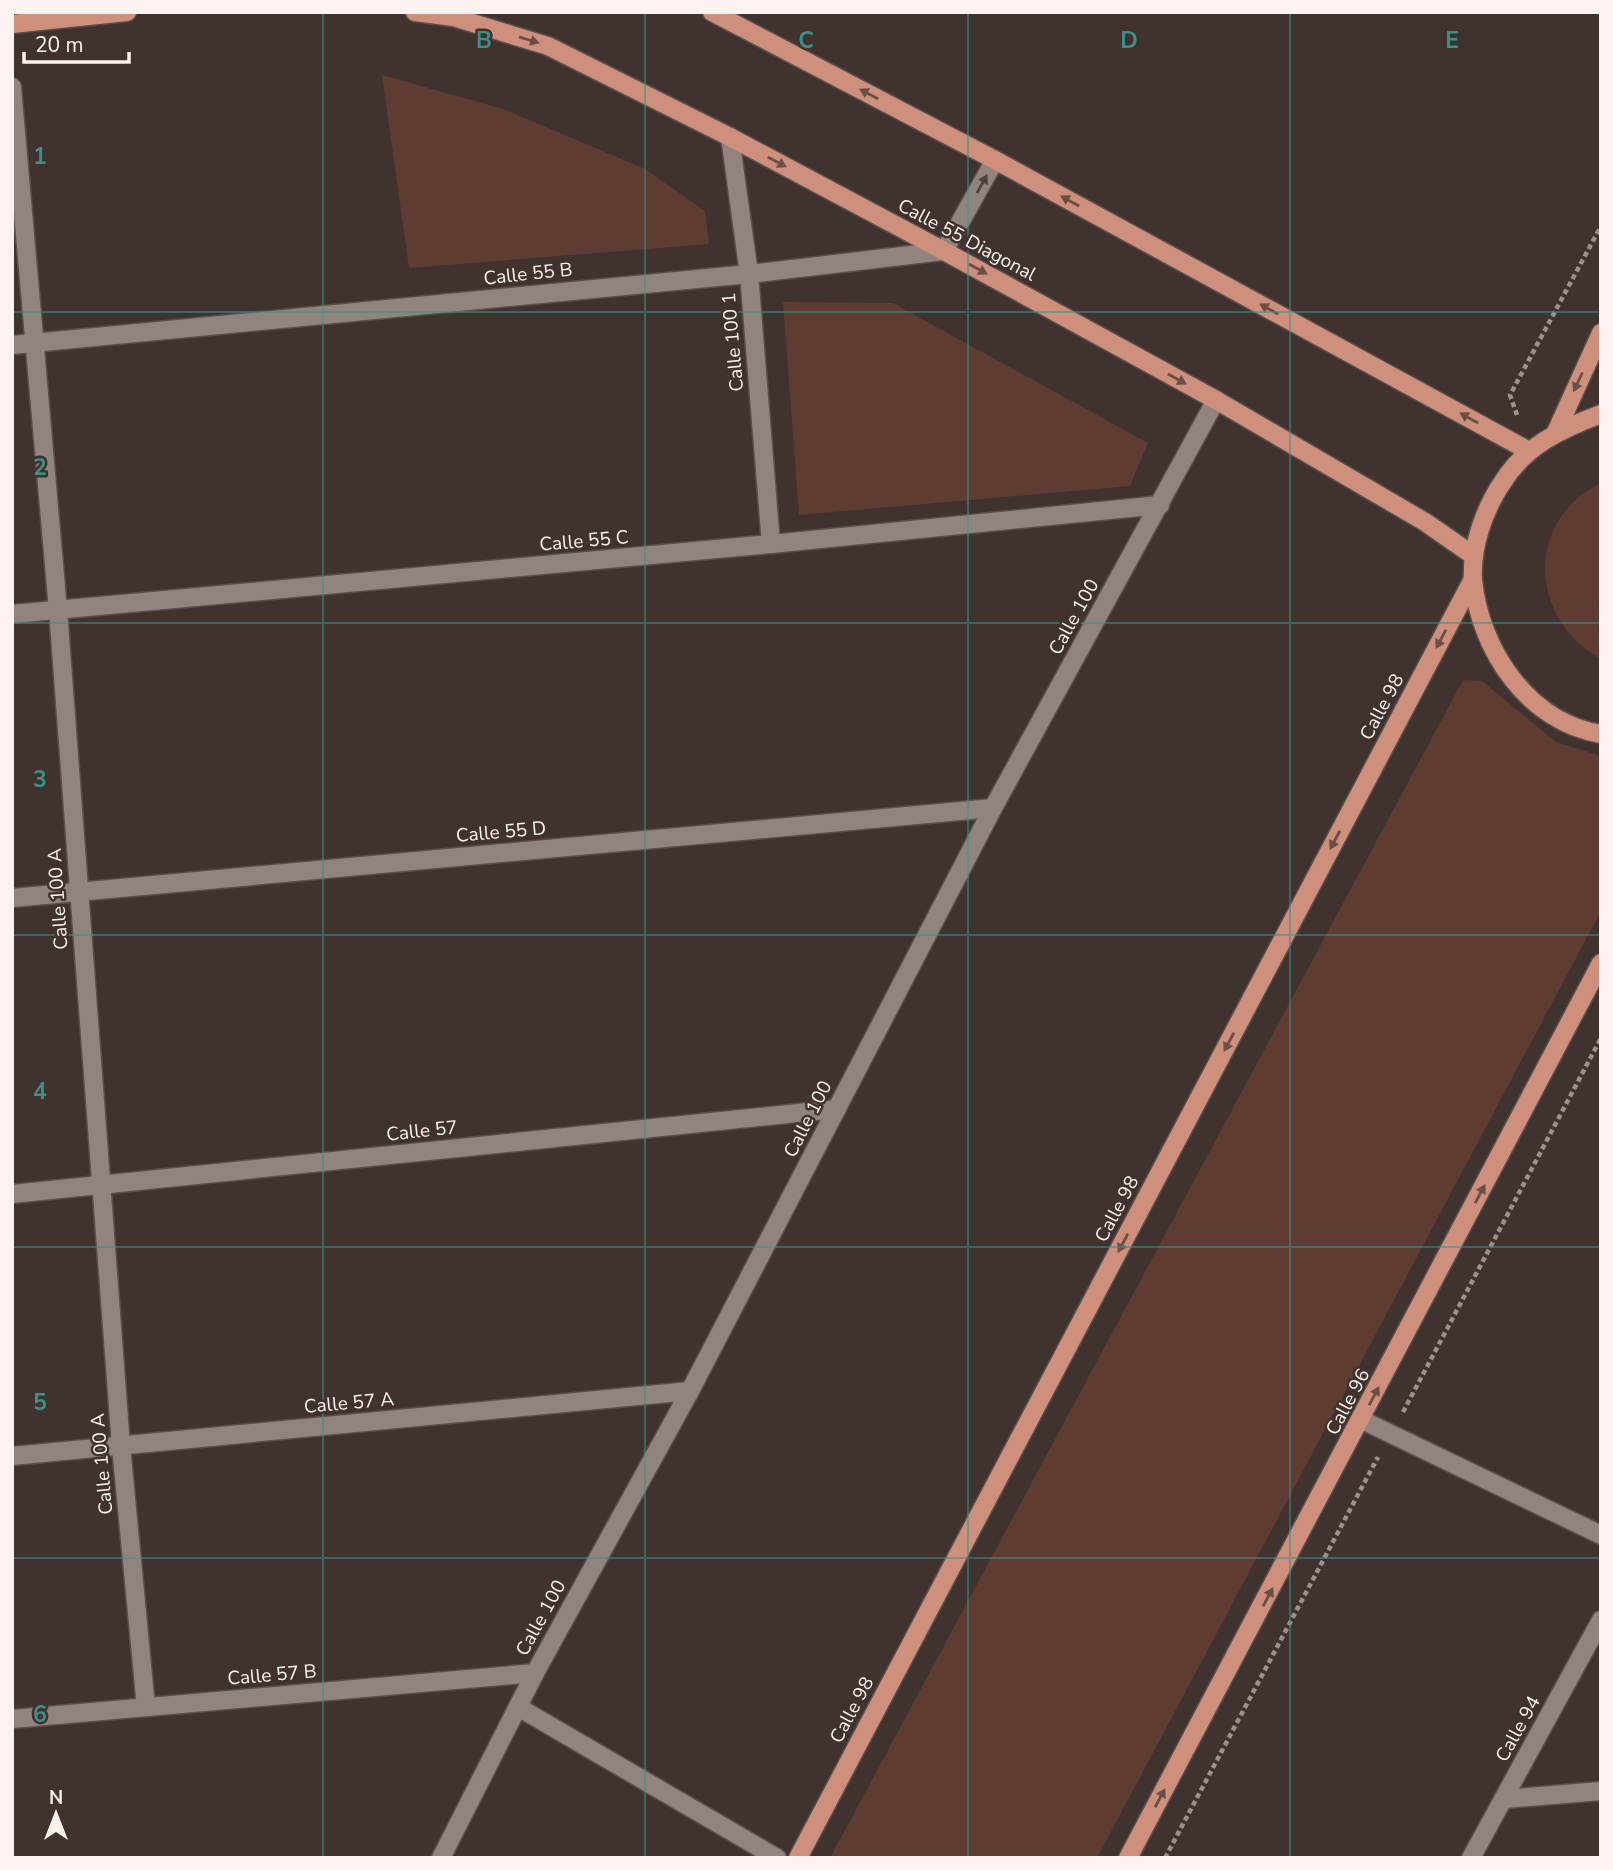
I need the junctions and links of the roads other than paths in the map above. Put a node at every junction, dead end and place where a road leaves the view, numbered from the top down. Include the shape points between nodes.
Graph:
1 (127, 12) edge
2 (415, 12) edge
3 (712, 12) edge
4 (12, 24) edge
5 (12, 87) edge
6 (730, 137) junction
7 (995, 160) junction
8 (944, 251) junction
9 (749, 274) junction
10 (1601, 333) edge
11 (35, 343) junction
12 (12, 345) edge
13 (1216, 401) junction
14 (1601, 414) edge
15 (1556, 432) junction
16 (1529, 451) junction
17 (1160, 505) junction
18 (771, 544) junction
19 (1474, 556) junction
20 (1473, 579) junction
21 (58, 610) junction
22 (12, 614) edge
23 (1601, 734) edge
24 (993, 808) junction
25 (78, 891) junction
26 (12, 898) edge
27 (1601, 963) edge
28 (837, 1109) junction
29 (100, 1186) junction
30 (12, 1194) edge
31 (690, 1391) junction
32 (1362, 1420) junction
33 (121, 1446) junction
34 (12, 1455) edge
35 (1601, 1535) edge
36 (1601, 1620) edge
37 (535, 1673) junction
38 (146, 1707) junction
39 (518, 1707) junction
40 (12, 1719) edge
41 (1601, 1791) edge
42 (1504, 1798) junction
43 (441, 1858) edge
44 (777, 1858) edge
45 (798, 1858) edge
46 (1128, 1858) edge
47 (1471, 1858) edge

1 - 4 main road
2 -> 6 main road, Calle 55 Diagonal via 453,17 548,46
7 -> 3 main road
5 - 11 street, Calle 100 A
6 -> 8 main road, Calle 55 Diagonal
6 - 9 street, Calle 100 1
8 -> 7 street
16 -> 7 main road
8 - 9 street, Calle 55 B
8 -> 13 main road, Calle 55 Diagonal
9 - 11 street, Calle 55 B
9 - 18 street, Calle 100 1
10 -> 15 main road
11 - 12 street, Calle 55 B
11 - 21 street, Calle 100 A
13 - 17 street, Calle 100
13 - 19 main road, Calle 55 Diagonal via 1426,522
14 - 15 main road
15 - 16 main road
16 - 19 main road via 1502,482 1484,517
17 - 18 street, Calle 55 C
17 - 24 street, Calle 100
18 - 21 street, Calle 55 C
19 - 20 main road
20 - 23 main road via 1483,629 1506,673 1541,708 1586,732
20 -> 45 main road, Calle 98
21 - 22 street, Calle 55 C
21 - 25 street, Calle 100 A
24 - 25 street, Calle 55 D
24 - 28 street, Calle 100
25 - 26 street, Calle 55 D
25 - 29 street, Calle 100 A
32 -> 27 main road, Calle 96
28 - 29 street, Calle 57
28 - 31 street, Calle 100
29 - 30 street, Calle 57
29 - 33 street, Calle 100 A
31 - 33 street, Calle 57 A
31 - 37 street, Calle 100
32 - 35 street
46 -> 32 main road, Calle 96
33 - 34 street, Calle 57 A
33 - 38 street, Calle 100 A
36 - 42 street, Calle 94
37 - 38 street, Calle 57 B
37 - 39 street, Calle 100
38 - 40 street, Calle 57 B
39 - 43 street, Calle 100
39 - 44 street
41 - 42 street
42 - 47 street, Calle 94

